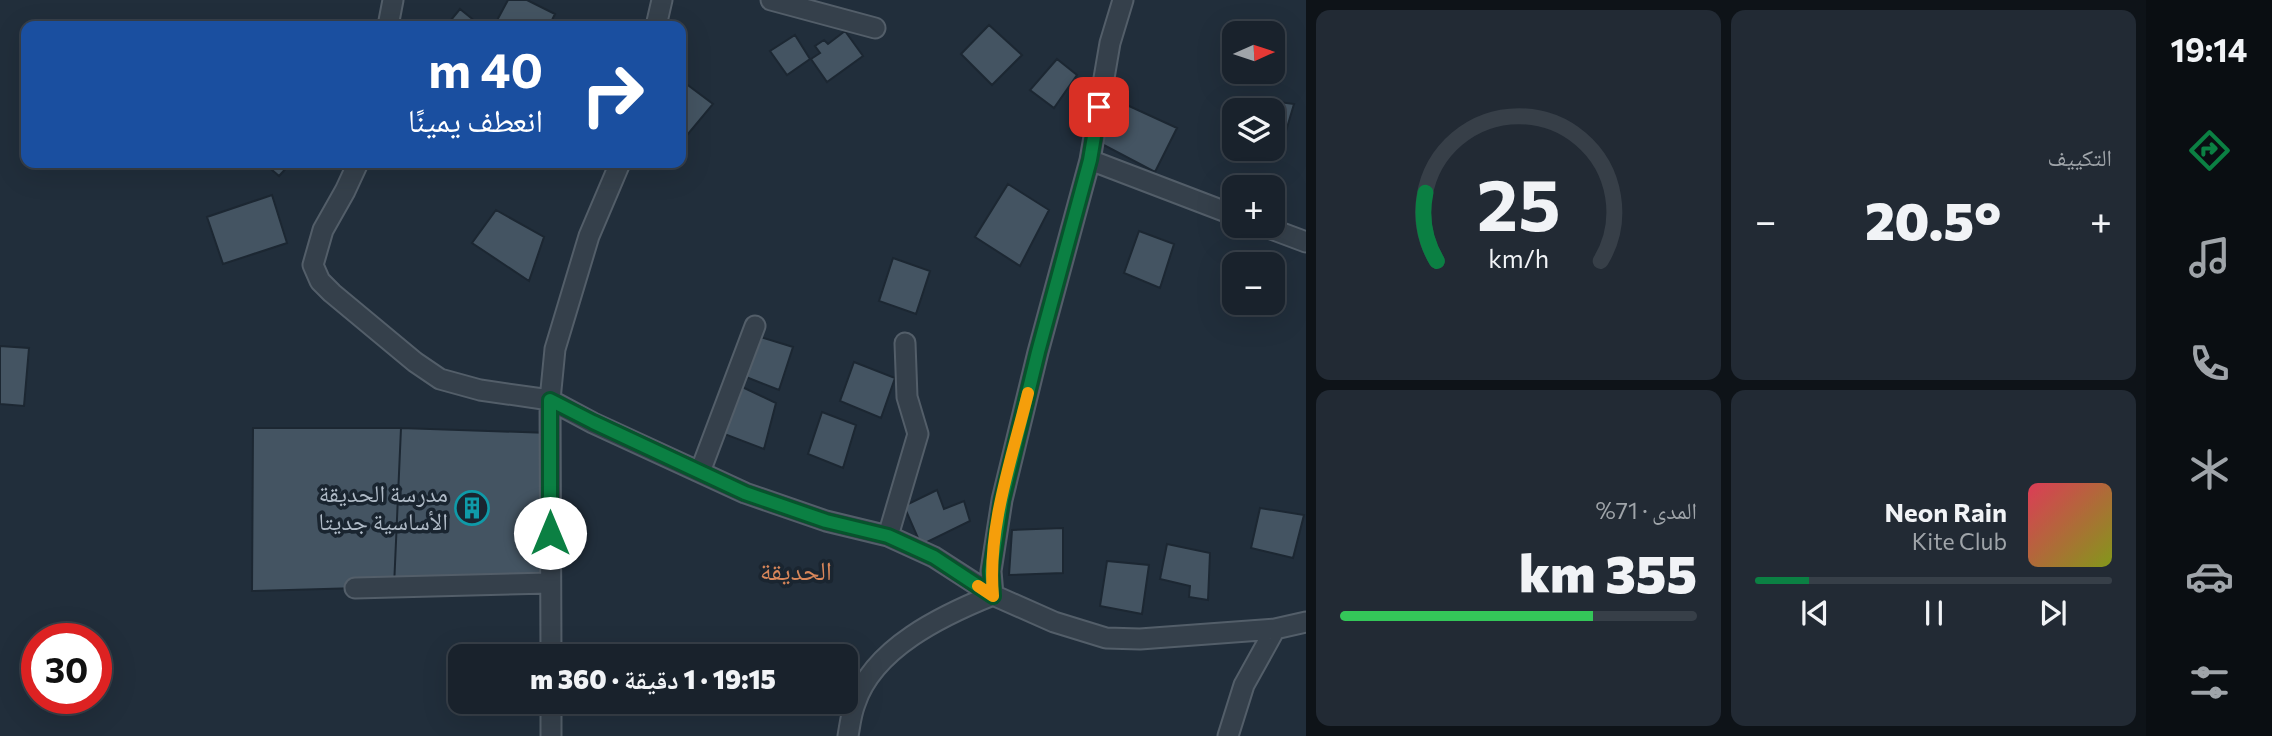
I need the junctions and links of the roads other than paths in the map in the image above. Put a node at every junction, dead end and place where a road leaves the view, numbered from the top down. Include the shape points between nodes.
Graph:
1 (393, 0) edge
2 (662, 0) edge
3 (771, 0) edge
4 (1123, 0) edge
5 (389, 21) edge
6 (657, 21) edge
7 (875, 28) dead end
8 (1090, 160) junction
9 (356, 168) edge
10 (618, 168) edge
11 (1222, 210) edge
12 (1285, 234) edge
13 (1306, 242) edge
14 (755, 326) dead end
15 (905, 343) dead end
16 (550, 400) junction
17 (700, 472) junction
18 (888, 536) junction
19 (550, 583) junction
20 (355, 588) dead end
21 (993, 596) junction
22 (1306, 622) edge
23 (1275, 629) junction
24 (551, 644) edge
25 (551, 714) edge
26 (551, 736) edge
27 (848, 736) edge
28 (1228, 736) edge

1 - 5 street
2 - 6 street
3 - 7 street
4 - 8 street
8 - 11 street
8 - 21 street via 1002,500 991,571
9 - 16 street via 323,230 313,265 320,281 440,379
10 - 16 street via 568,301 555,349
12 - 13 street
14 - 17 street
15 - 18 street via 907,397 918,434
16 - 17 street
16 - 19 street
17 - 18 street via 826,521
18 - 21 street via 934,557
19 - 20 street
19 - 24 street
21 - 23 street via 1106,638
21 - 27 street via 929,624 888,656 855,702
22 - 23 street
23 - 28 street via 1244,685
25 - 26 street

